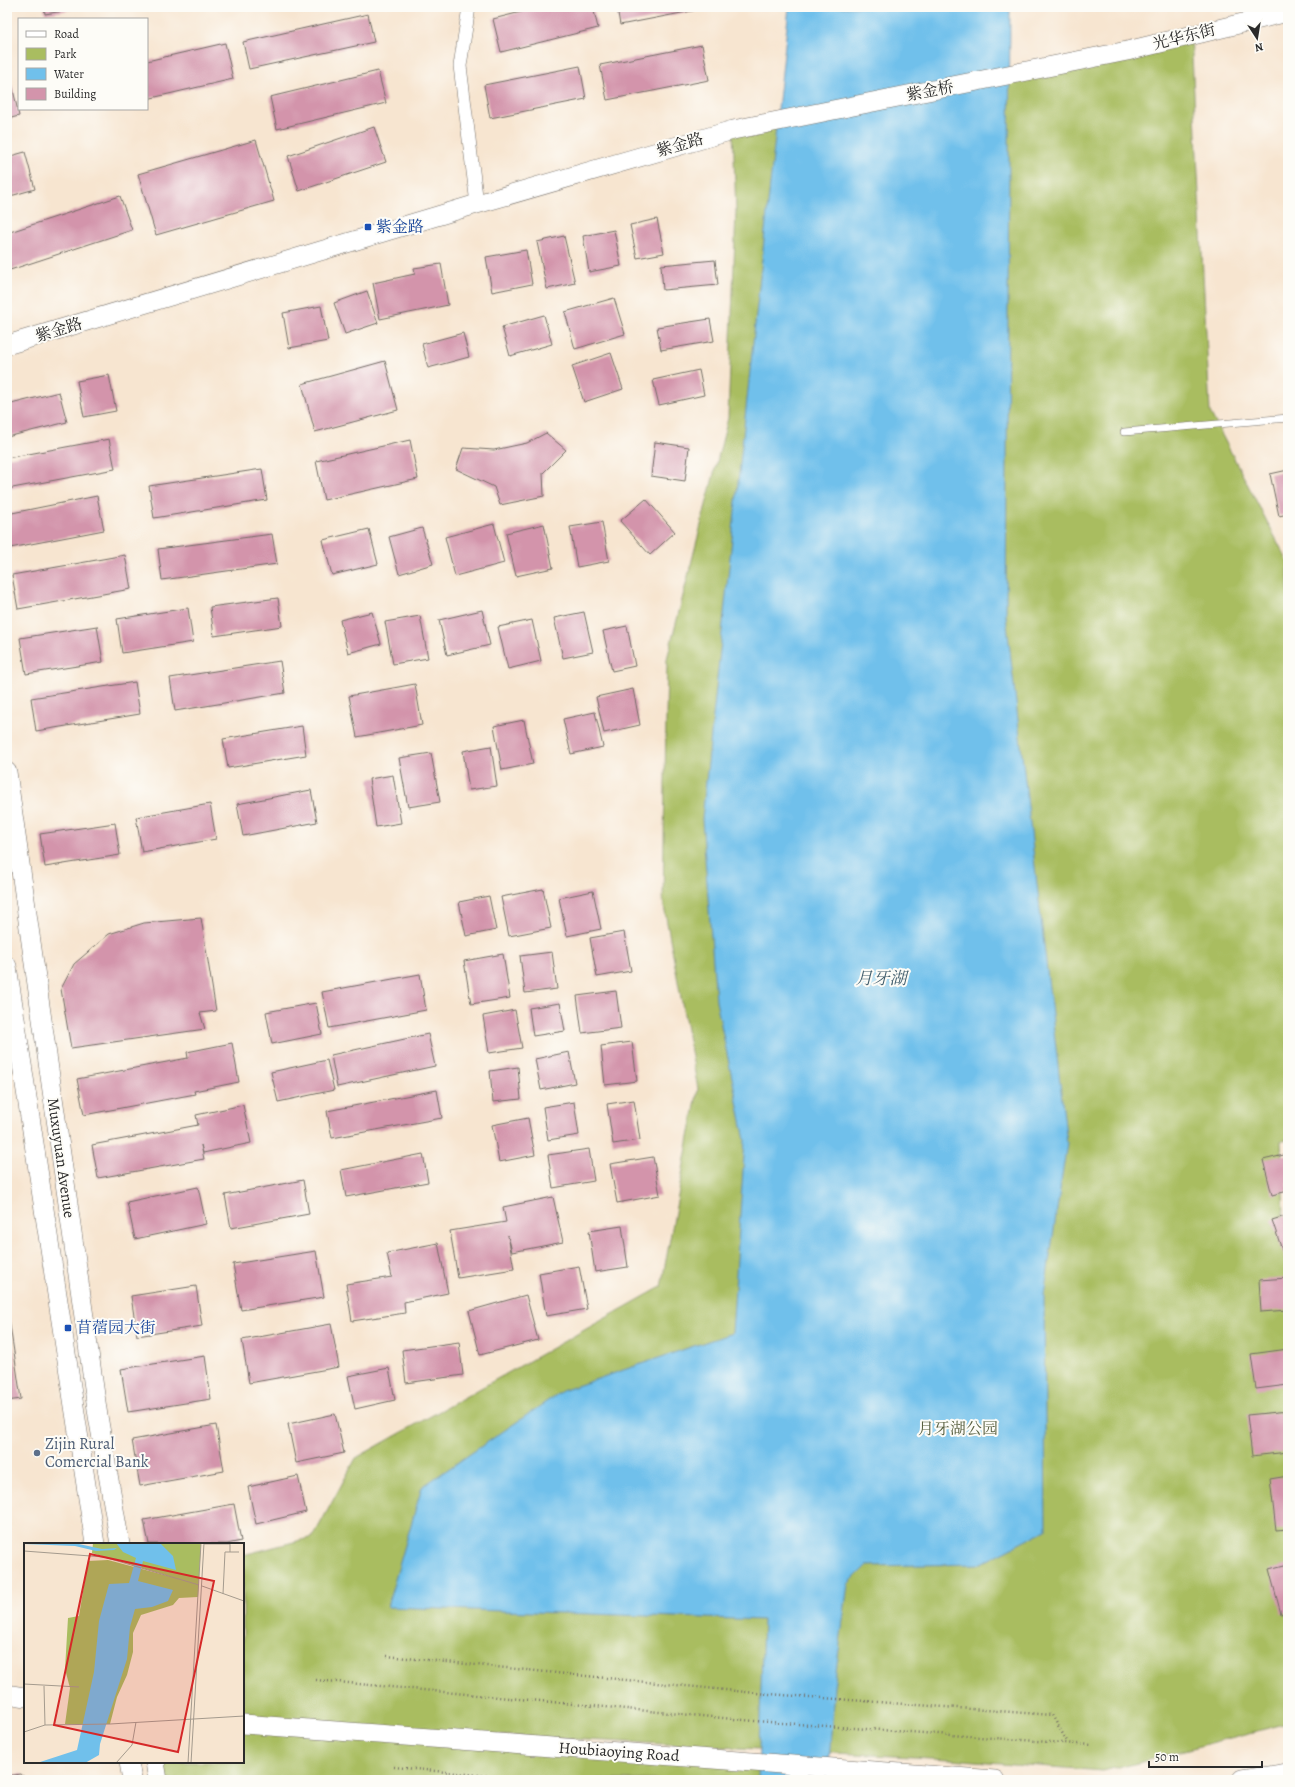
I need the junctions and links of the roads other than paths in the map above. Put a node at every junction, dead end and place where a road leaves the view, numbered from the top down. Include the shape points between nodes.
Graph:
1 (469, 7) edge
2 (1288, 12) edge
3 (1127, 51) joint
4 (733, 130) joint
5 (477, 204) junction
6 (7, 345) edge
7 (1288, 418) edge
8 (1124, 432) dead end
9 (7, 772) edge
10 (7, 966) edge
11 (95, 1543) edge
12 (120, 1543) edge
13 (7, 1694) edge
14 (24, 1697) edge
15 (244, 1724) edge
16 (129, 1763) edge
17 (155, 1763) edge
18 (1288, 1774) edge
19 (132, 1780) edge
20 (158, 1780) edge
21 (995, 1780) edge
22 (1242, 1780) edge

1 - 5 street via 460,66
2 - 3 main road, 光华东街
3 - 4 main road, 紫金桥
4 - 5 main road, 紫金路
5 - 6 main road, 紫金路
7 - 8 lane
9 - 12 main road, Muxuyuan Avenue via 98,1416
10 - 11 main road, Muxuyuan Avenue
13 - 14 main road
15 - 21 main road, Houbiaoying Road
16 - 19 main road
17 - 20 main road
18 - 22 main road

